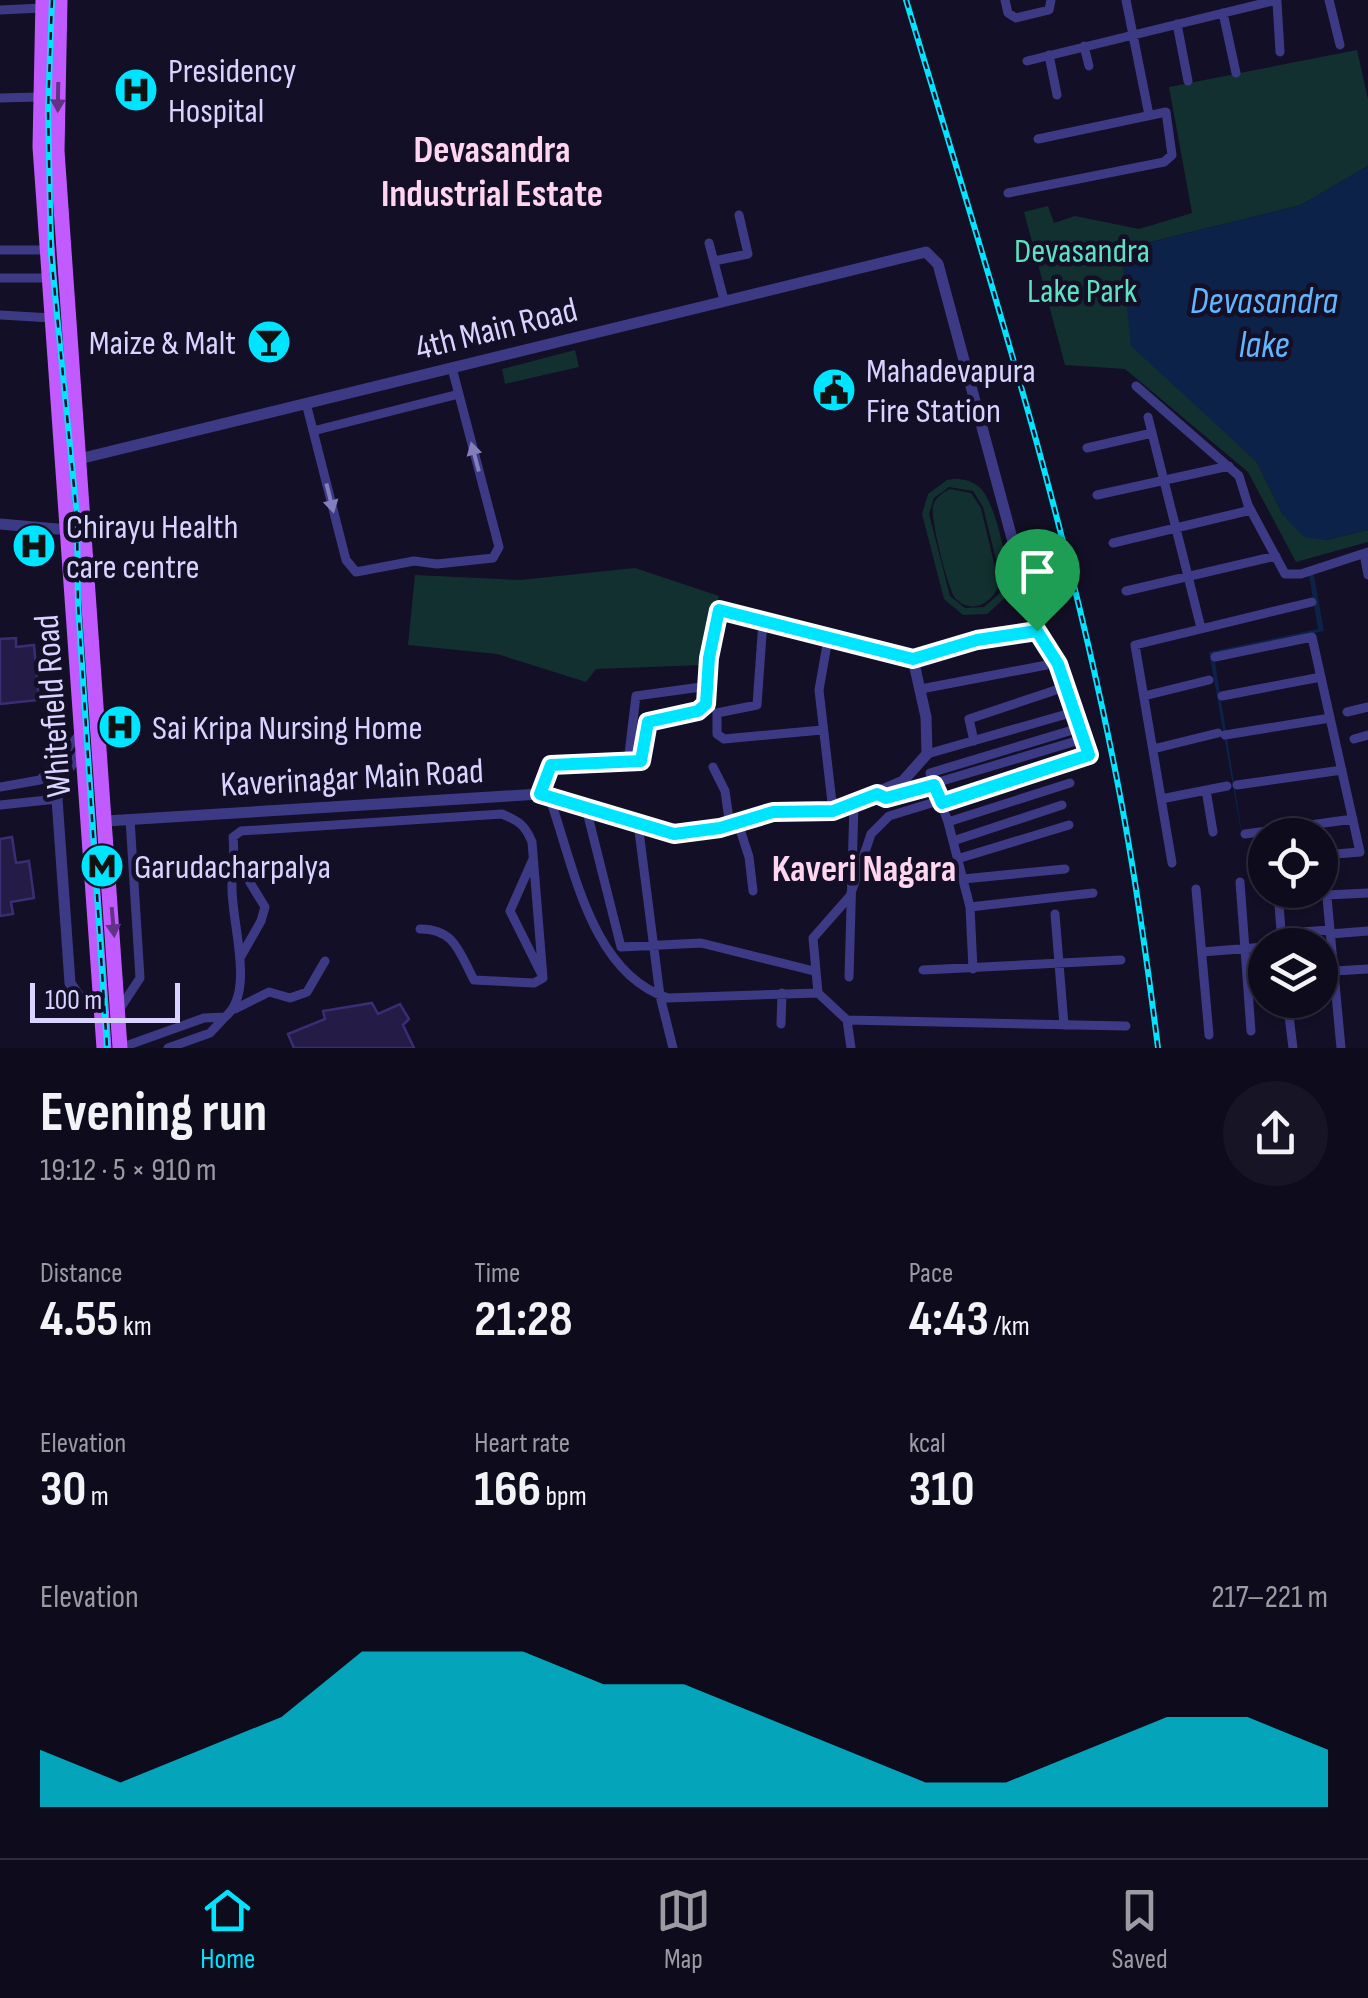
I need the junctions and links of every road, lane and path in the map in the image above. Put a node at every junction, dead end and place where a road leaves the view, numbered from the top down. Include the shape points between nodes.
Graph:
1 (60, 0) edge
2 (1005, 0) edge
3 (1052, 0) edge
4 (1126, 0) edge
5 (1329, 0) edge
6 (1277, 1) edge
7 (42, 4) edge
8 (1252, 4) edge
9 (0, 10) edge
10 (1223, 14) junction
11 (1177, 24) junction
12 (1132, 34) junction
13 (1084, 46) junction
14 (1340, 46) dead end
15 (1280, 52) dead end
16 (1049, 55) junction
17 (1027, 61) dead end
18 (1088, 66) dead end
19 (1236, 72) dead end
20 (1188, 81) dead end
21 (1057, 94) dead end
22 (0, 98) edge
23 (39, 98) junction
24 (1149, 115) junction
25 (1038, 138) dead end
26 (1008, 193) dead end
27 (739, 215) dead end
28 (709, 243) dead end
29 (0, 250) edge
30 (47, 250) junction
31 (714, 262) junction
32 (0, 278) edge
33 (49, 278) junction
34 (724, 300) junction
35 (0, 315) edge
36 (52, 318) junction
37 (452, 368) junction
38 (1136, 386) dead end
39 (459, 394) junction
40 (306, 403) junction
41 (1148, 417) dead end
42 (313, 431) junction
43 (1152, 433) junction
44 (1088, 448) dead end
45 (79, 459) junction
46 (1229, 466) junction
47 (1164, 480) junction
48 (1096, 496) dead end
49 (1251, 510) junction
50 (0, 524) edge
51 (1176, 528) junction
52 (69, 530) junction
53 (1112, 544) dead end
54 (1366, 553) edge
55 (1276, 556) junction
56 (1368, 575) edge
57 (1188, 576) junction
58 (1126, 591) dead end
59 (1312, 602) dead end
60 (763, 622) junction
61 (1201, 628) junction
62 (1037, 631) junction
63 (828, 639) junction
64 (1215, 657) dead end
65 (913, 659) junction
66 (1058, 664) junction
67 (1321, 677) junction
68 (1209, 680) dead end
69 (708, 686) junction
70 (1065, 686) junction
71 (921, 689) junction
72 (1144, 696) junction
73 (1222, 696) dead end
74 (1368, 707) edge
75 (1074, 712) junction
76 (1347, 712) dead end
77 (1330, 718) junction
78 (822, 730) junction
79 (82, 731) junction
80 (1081, 734) junction
81 (1368, 736) edge
82 (1040, 738) junction
83 (1354, 739) dead end
84 (974, 741) junction
85 (1152, 749) junction
86 (84, 750) junction
87 (1044, 751) junction
88 (927, 754) junction
89 (628, 762) junction
90 (1047, 766) junction
91 (713, 767) dead end
92 (1342, 770) junction
93 (1070, 783) dead end
94 (934, 785) junction
95 (0, 787) edge
96 (1206, 790) junction
97 (545, 796) junction
98 (881, 796) junction
99 (1161, 798) junction
100 (57, 799) junction
101 (942, 803) junction
102 (0, 804) edge
103 (854, 804) junction
104 (1062, 804) dead end
105 (586, 808) junction
106 (833, 811) junction
107 (889, 816) junction
108 (130, 819) junction
109 (106, 821) junction
110 (948, 822) junction
111 (638, 823) junction
112 (734, 824) junction
113 (1354, 824) junction
114 (1069, 825) dead end
115 (1368, 826) edge
116 (1213, 832) dead end
117 (1246, 834) dead end
118 (953, 841) junction
119 (1338, 854) edge
120 (534, 857) junction
121 (236, 858) junction
122 (957, 859) junction
123 (1172, 863) dead end
124 (1065, 869) dead end
125 (962, 879) junction
126 (1240, 882) dead end
127 (1196, 889) dead end
128 (753, 891) dead end
129 (1093, 892) dead end
130 (1368, 893) edge
131 (1338, 894) edge
132 (850, 896) junction
133 (970, 907) junction
134 (1055, 914) dead end
135 (420, 930) dead end
136 (1368, 931) edge
137 (1338, 932) edge
138 (654, 945) junction
139 (1245, 948) junction
140 (1248, 948) edge
141 (1202, 952) junction
142 (240, 958) junction
143 (1121, 960) dead end
144 (325, 961) dead end
145 (1059, 964) junction
146 (973, 969) junction
147 (1368, 969) edge
148 (923, 970) dead end
149 (814, 971) junction
150 (1338, 971) edge
151 (544, 978) junction
152 (849, 978) dead end
153 (782, 993) junction
154 (818, 993) junction
155 (660, 996) junction
156 (101, 1001) junction
157 (235, 1009) junction
158 (118, 1012) junction
159 (224, 1018) junction
160 (1289, 1018) edge
161 (1338, 1018) edge
162 (847, 1020) junction
163 (782, 1024) dead end
164 (1064, 1025) junction
165 (1126, 1026) dead end
166 (1252, 1031) dead end
167 (1210, 1034) dead end
168 (104, 1048) edge
169 (120, 1048) edge
170 (168, 1048) edge
171 (673, 1048) edge
172 (851, 1048) edge
173 (1293, 1048) edge
174 (1340, 1048) edge

1 -> 45 main road, Whitefield Road via 57,150
2 - 3 street via 1016,18 1049,10
4 - 12 street
5 - 14 street
6 - 8 street
6 - 15 street
7 - 9 street
7 - 23 main road, Whitefield Road
8 - 10 street
10 - 11 street
10 - 19 street
11 - 12 street
11 - 20 street
12 - 13 street
12 - 24 street
13 - 16 street
13 - 18 street
16 - 17 street
16 - 21 street
22 - 23 street
23 - 30 main road, Whitefield Road
24 - 25 street
24 - 26 street via 1166,112 1172,155 1164,162
27 - 31 street via 748,254
28 - 31 street
29 - 30 street
30 - 33 main road, Whitefield Road
31 - 34 street
32 - 33 street
33 - 36 main road, Whitefield Road
34 - 37 street, 4th Main Road
34 - 62 street, 4th Main Road via 926,252 938,264
35 - 36 street
36 - 52 main road, Whitefield Road
37 - 39 street
37 - 40 street, 4th Main Road
38 - 46 street
39 - 42 street
42 -> 39 street via 346,560 356,572 414,561 493,558 499,547
40 - 42 street
40 - 45 street, 4th Main Road
41 - 43 street
43 - 44 street
43 - 47 street
45 - 109 main road, Whitefield Road
46 - 47 street
46 - 49 street
47 - 48 street
47 - 51 street
49 - 51 street
49 - 55 street
50 - 52 street
51 - 53 street
51 - 57 street
52 - 79 main road, Whitefield Road
54 - 55 street via 1301,574 1285,574
54 - 56 street
55 - 57 street
57 - 58 street
57 - 61 street
59 - 61 street
60 - 63 street
60 - 69 street via 716,612
60 - 78 street via 757,706 717,713 717,734 724,739
61 - 72 street via 1135,644
62 - 65 street
62 - 66 street
63 - 65 street
63 - 78 street via 819,690
64 - 67 street via 1312,637
65 - 71 street
66 - 70 street
66 - 71 street
67 - 73 street
67 - 77 street
68 - 72 street
69 - 89 street via 698,711 648,722 644,756
69 - 89 street via 636,696
70 - 75 street
70 - 84 street via 970,719
71 - 88 street
72 - 85 street
74 - 76 street
75 - 80 street
75 - 84 street
77 - 85 street
77 - 92 street
78 - 106 street
79 - 86 main road, Whitefield Road
79 - 95 street via 40,780
80 - 82 street
80 - 87 street
80 - 90 street via 1089,755
81 - 83 street
82 - 87 street
82 - 94 street via 932,771
84 - 88 street
85 - 99 street
86 - 100 street via 65,772
86 - 156 main road, Whitefield Road
87 - 90 street
87 - 94 street
88 - 98 street, Kaverinagar Main Road
89 - 97 street via 551,765
90 - 101 street
91 - 112 street
92 - 96 street
92 - 113 street
93 - 110 street
94 - 98 street
94 - 101 street
96 - 99 street
96 - 116 street
97 - 105 street, Kaverinagar Main Road
97 - 108 street, Kaverinagar Main Road
97 - 155 street via 601,940 646,991
98 - 103 street, Kaverinagar Main Road
98 - 107 street
99 - 123 street
100 - 102 street
100 - 156 street via 70,982 81,998
101 - 107 street
101 - 110 street
103 - 106 street, Kaverinagar Main Road
103 - 132 street
104 - 118 street
105 - 111 street, Kaverinagar Main Road
105 - 138 street via 621,946
106 - 112 street, Kaverinagar Main Road via 773,812
107 - 132 street via 871,834
108 - 109 street, Kaverinagar Main Road
108 - 158 street via 140,978
109 -> 158 main road, Whitefield Road
110 - 118 street
111 - 112 street, Kaverinagar Main Road via 674,834
111 - 138 street
112 - 128 street via 749,856
113 - 115 street
113 - 117 street
113 - 119 street via 1360,852
114 - 122 street
118 - 122 street
120 - 121 street via 526,826 502,814 242,831 233,838
120 - 151 street
120 - 151 street via 510,911
121 - 142 street via 234,936
121 - 142 street via 265,907
122 - 125 street
124 - 125 street
125 - 133 street
126 - 139 street
127 - 141 street
129 - 133 street
130 - 131 street
132 - 149 street via 813,938
132 - 152 street
133 - 146 street
134 - 145 street
135 - 151 street via 450,936 474,980
136 - 137 street
138 - 149 street via 701,943
138 - 155 street
139 - 140 street
139 - 141 street
139 - 166 street
141 - 167 street
142 - 157 street
143 - 145 street
144 - 157 street via 307,992 290,998 269,992
145 - 146 street
145 - 164 street
146 - 148 street
147 - 150 street
149 - 154 street
153 - 154 street
153 - 155 street
153 - 163 street
154 - 162 street
155 - 171 street
156 - 168 main road, Whitefield Road
157 - 159 street
158 - 169 main road, Whitefield Road
159 - 169 street via 204,1018
159 - 170 street via 210,1032
160 - 173 street
161 - 174 street
162 - 164 street
162 - 172 street
164 - 165 street

